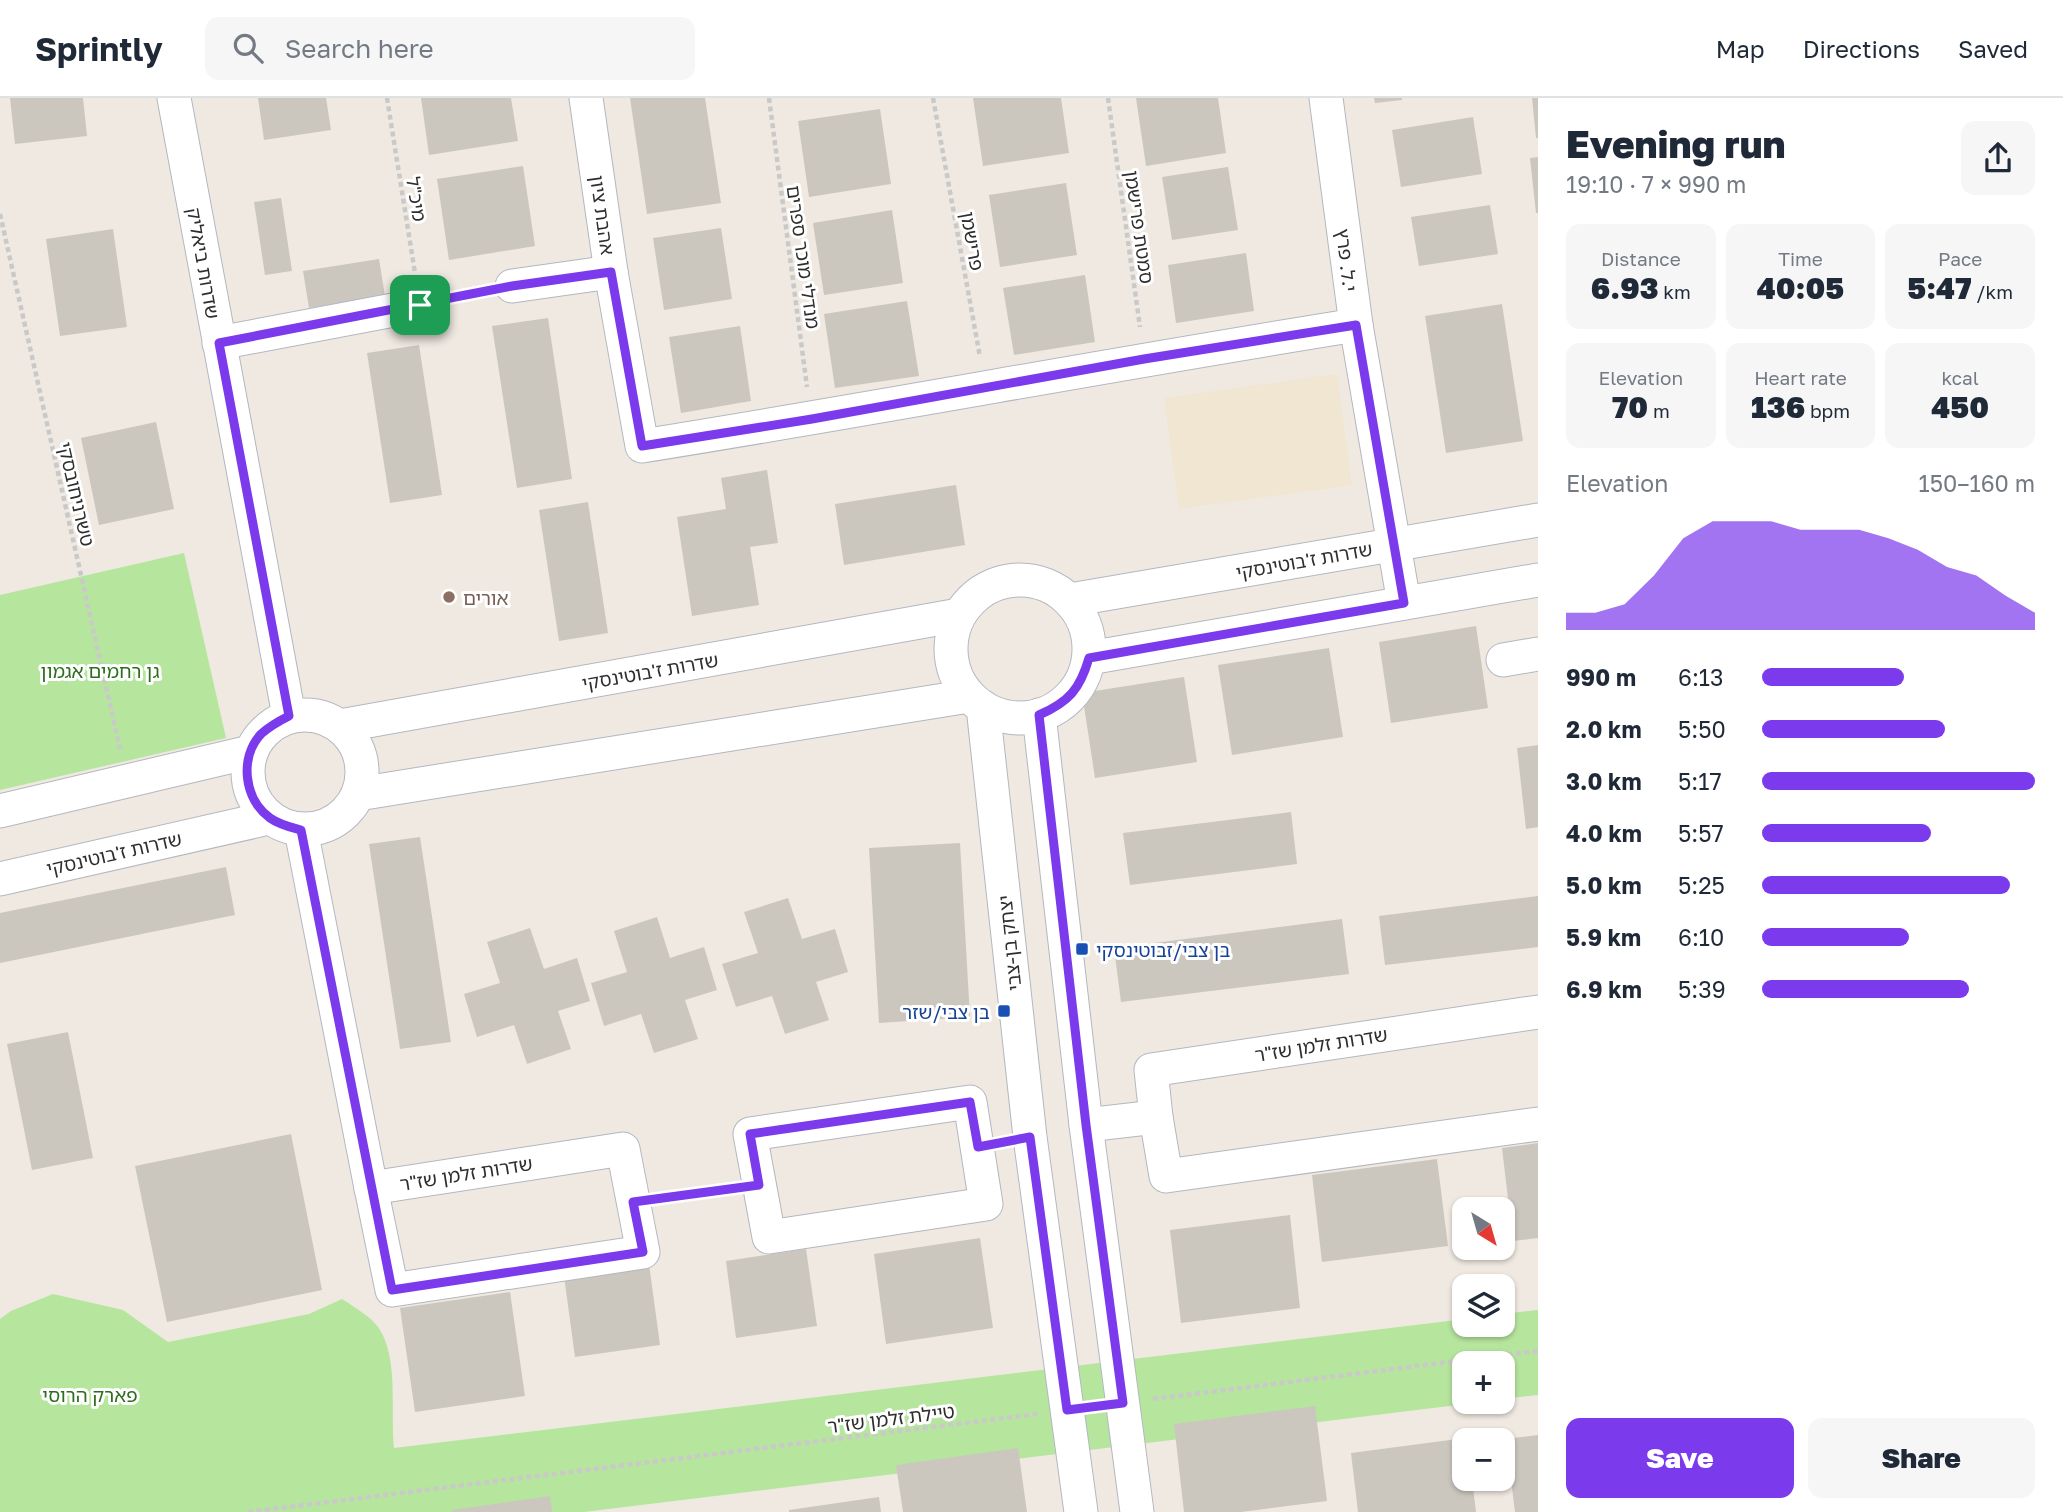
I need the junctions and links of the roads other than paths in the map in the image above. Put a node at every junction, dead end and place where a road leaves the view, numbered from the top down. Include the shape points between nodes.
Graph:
1 (174, 98) edge
2 (586, 98) edge
3 (1326, 98) edge
4 (611, 272) junction
5 (512, 286) road end
6 (420, 305) road end
7 (1356, 325) junction
8 (219, 343) junction
9 (1538, 520) edge
10 (1393, 545) junction
11 (1538, 580) edge
12 (1070, 600) junction
13 (1404, 603) junction
14 (959, 615) junction
15 (1538, 654) edge
16 (1089, 658) junction
17 (1503, 660) dead end
18 (976, 701) junction
19 (1039, 715) junction
20 (289, 716) junction
21 (340, 726) junction
22 (250, 752) junction
23 (358, 794) junction
24 (0, 811) edge
25 (269, 818) junction
26 (301, 830) junction
27 (0, 879) edge
28 (1538, 1012) edge
29 (1156, 1117) junction
30 (1538, 1124) edge
31 (1086, 1125) junction
32 (1030, 1137) junction
33 (978, 1147) junction
34 (371, 1188) junction
35 (1081, 1512) edge
36 (1137, 1512) edge

1 - 8 street, שדרות ביאליק
2 - 4 street, אהבת ציון
3 - 7 street, י.ל. פרץ
4 - 5 street
4 - 7 street, אהבת ציון via 642,446
6 - 8 street
7 - 10 street, י.ל. פרץ
8 - 20 street, שדרות ביאליק
9 - 10 street, שדרות ז'בוטינסקי
10 - 12 street, שדרות ז'בוטינסקי
10 - 13 street, י.ל. פרץ
11 - 13 street
12 - 14 street via 1032,580 1011,580 972,598
12 - 16 street via 1082,617
13 - 16 street
14 - 18 street via 951,657 957,678
14 - 21 street, שדרות ז'בוטינסקי
15 - 17 street
16 - 19 street via 1072,694
18 - 19 street via 1001,715
18 - 23 street
18 - 32 street, יצחק בן-צבי
19 - 31 street
20 - 21 street via 307,714
20 - 22 street via 259,736
21 - 23 street via 361,758
22 - 24 street
22 - 25 street via 249,788
23 - 26 street via 335,821
25 - 26 street
25 - 27 street, שדרות ז'בוטינסקי
26 - 34 street
28 - 29 street, שדרות זלמן שז"ר via 1151,1070
29 - 30 street, שדרות זלמן שז"ר via 1166,1176
29 - 31 street
31 - 36 street
32 - 33 street
32 - 35 street, יצחק בן-צבי
33 - 33 street via 970,1102 750,1134 769,1237 986,1204
34 - 34 street, שדרות זלמן שז"ר via 622,1149 643,1252 392,1290

